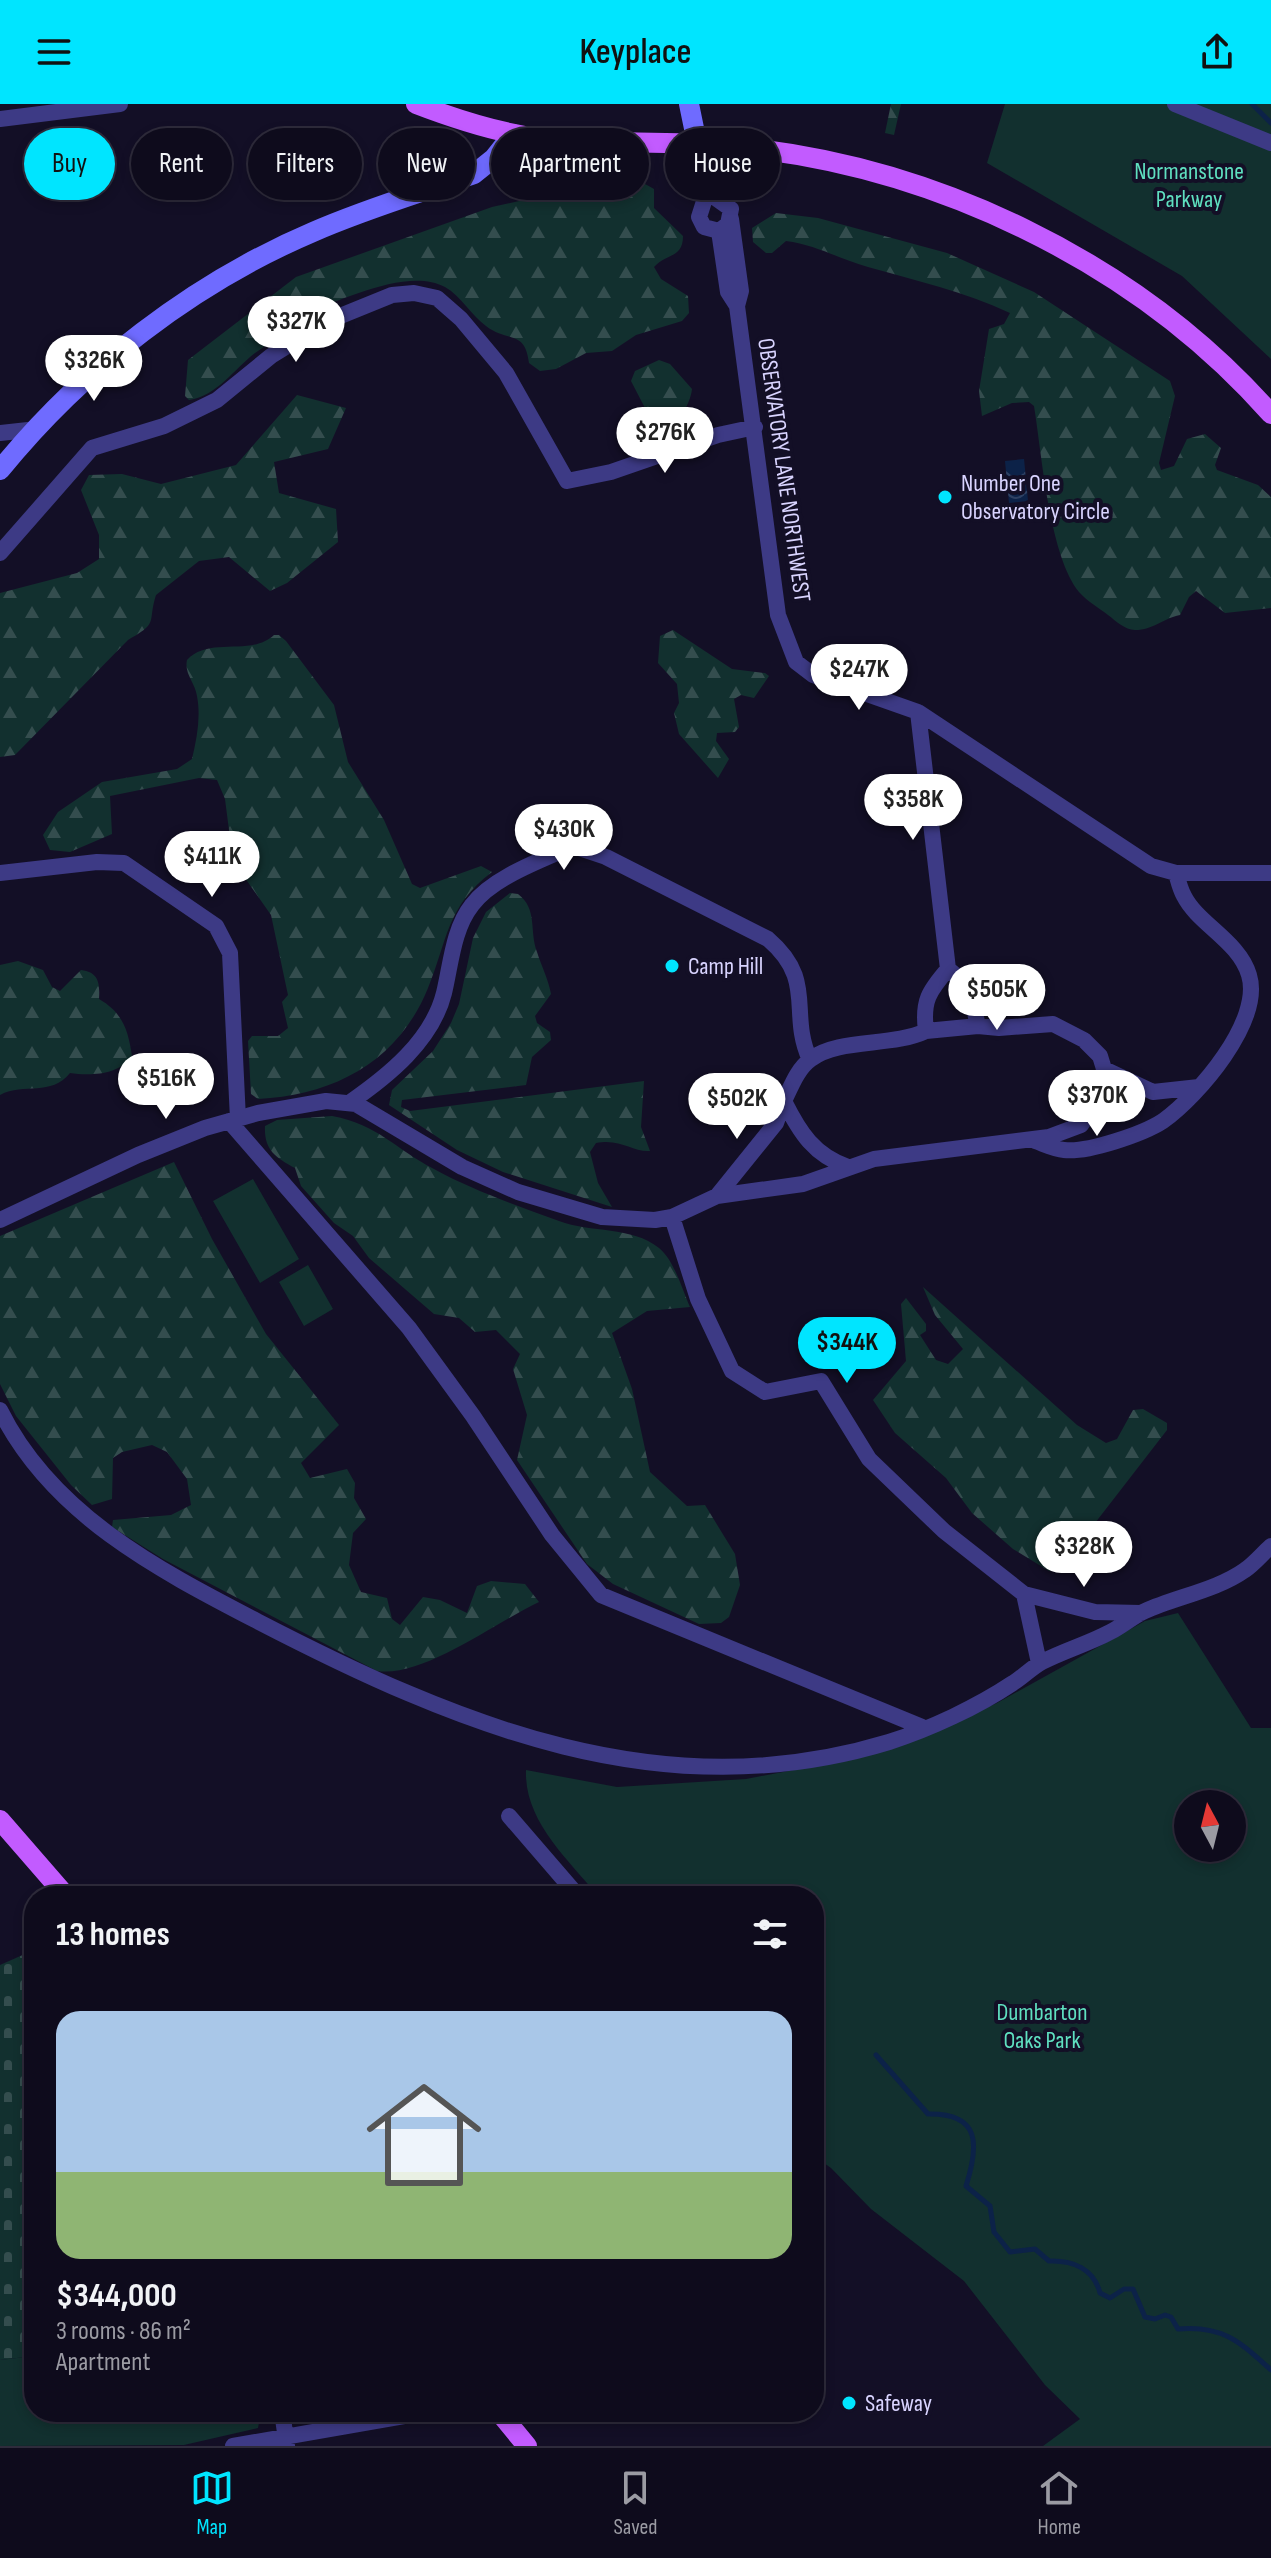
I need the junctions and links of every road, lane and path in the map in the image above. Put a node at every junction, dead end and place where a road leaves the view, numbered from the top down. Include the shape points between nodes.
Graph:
1 (120, 104) edge
2 (418, 104) edge
3 (689, 104) edge
4 (1175, 104) edge
5 (0, 119) edge
6 (494, 128) edge
7 (694, 128) edge
8 (1271, 143) edge
9 (780, 153) edge
10 (491, 160) edge
11 (704, 200) edge
12 (720, 200) edge
13 (725, 225) junction
14 (1271, 414) edge
15 (755, 427) junction
16 (37, 429) junction
17 (0, 433) edge
18 (0, 470) edge
19 (0, 553) edge
20 (918, 712) junction
21 (0, 873) edge
22 (1176, 873) junction
23 (1271, 873) edge
24 (948, 969) junction
25 (978, 1026) junction
26 (926, 1031) junction
27 (810, 1060) junction
28 (1104, 1069) junction
29 (1199, 1087) junction
30 (784, 1101) junction
31 (349, 1103) junction
32 (233, 1120) junction
33 (1029, 1139) junction
34 (848, 1167) junction
35 (717, 1196) junction
36 (672, 1217) junction
37 (0, 1220) edge
38 (0, 1410) edge
39 (1271, 1546) edge
40 (1024, 1594) junction
41 (1141, 1613) junction
42 (1039, 1663) junction
43 (922, 1727) junction
44 (509, 1816) dead end
45 (0, 1820) edge
46 (57, 1886) edge
47 (569, 1886) edge
48 (378, 2422) edge
49 (507, 2422) edge
50 (286, 2441) edge
51 (233, 2446) edge
52 (527, 2446) edge

1 - 5 street
2 - 6 main road
3 - 7 street
4 - 8 street
9 - 14 main road via 865,169 988,213 1088,265 1207,352
10 - 16 street via 474,174 311,232 209,287 123,348
11 - 13 street via 699,217 704,227
12 - 13 street via 728,205
13 - 15 street, OBSERVATORY LANE NORTHWEST via 741,291 737,306
15 - 19 street via 567,481 506,373 461,319 437,298 392,295 328,321 271,356 217,400 164,426 92,448
15 - 20 street, OBSERVATORY LANE NORTHWEST via 778,615 796,662 831,684
16 - 17 street
16 - 18 street
20 - 22 street, OBSERVATORY LANE NORTHWEST via 1127,852
20 - 24 street
21 - 32 street via 124,863 216,926 230,953
22 - 23 street, OBSERVATORY LANE NORTHWEST
22 - 29 street via 1184,898 1221,934 1249,973 1253,993 1250,1011 1228,1050
24 - 25 street via 969,986
24 - 26 street via 927,993
25 - 26 street
25 - 28 street via 1053,1024 1100,1056
26 - 27 street via 826,1051
27 - 30 street
27 - 31 street via 803,1045 800,987 783,952 768,939 606,857 573,846 499,884 472,905 428,1032 383,1079
28 - 29 street via 1153,1092
28 - 33 street via 1098,1100 1081,1125
29 - 33 street via 1162,1122 1099,1146 1064,1151
30 - 34 street via 811,1146 825,1159
30 - 35 street via 776,1123
31 - 32 street via 326,1101
31 - 36 street via 518,1192 602,1217
32 - 37 street via 151,1149
32 - 43 street via 409,1328 552,1535 601,1595
33 - 34 street
34 - 35 street via 803,1184
35 - 36 street
36 - 40 street via 698,1299 732,1371 765,1392 821,1381 869,1459 944,1531
38 - 43 street via 50,1479 125,1549 320,1654 488,1725 571,1750 707,1770 808,1760 892,1741
39 - 41 street via 1244,1571
40 - 41 street via 1095,1612
40 - 42 street
41 - 42 street
42 - 43 street via 1013,1683
44 - 47 street
45 - 46 main road
48 - 50 street
49 - 52 main road
50 - 51 street

